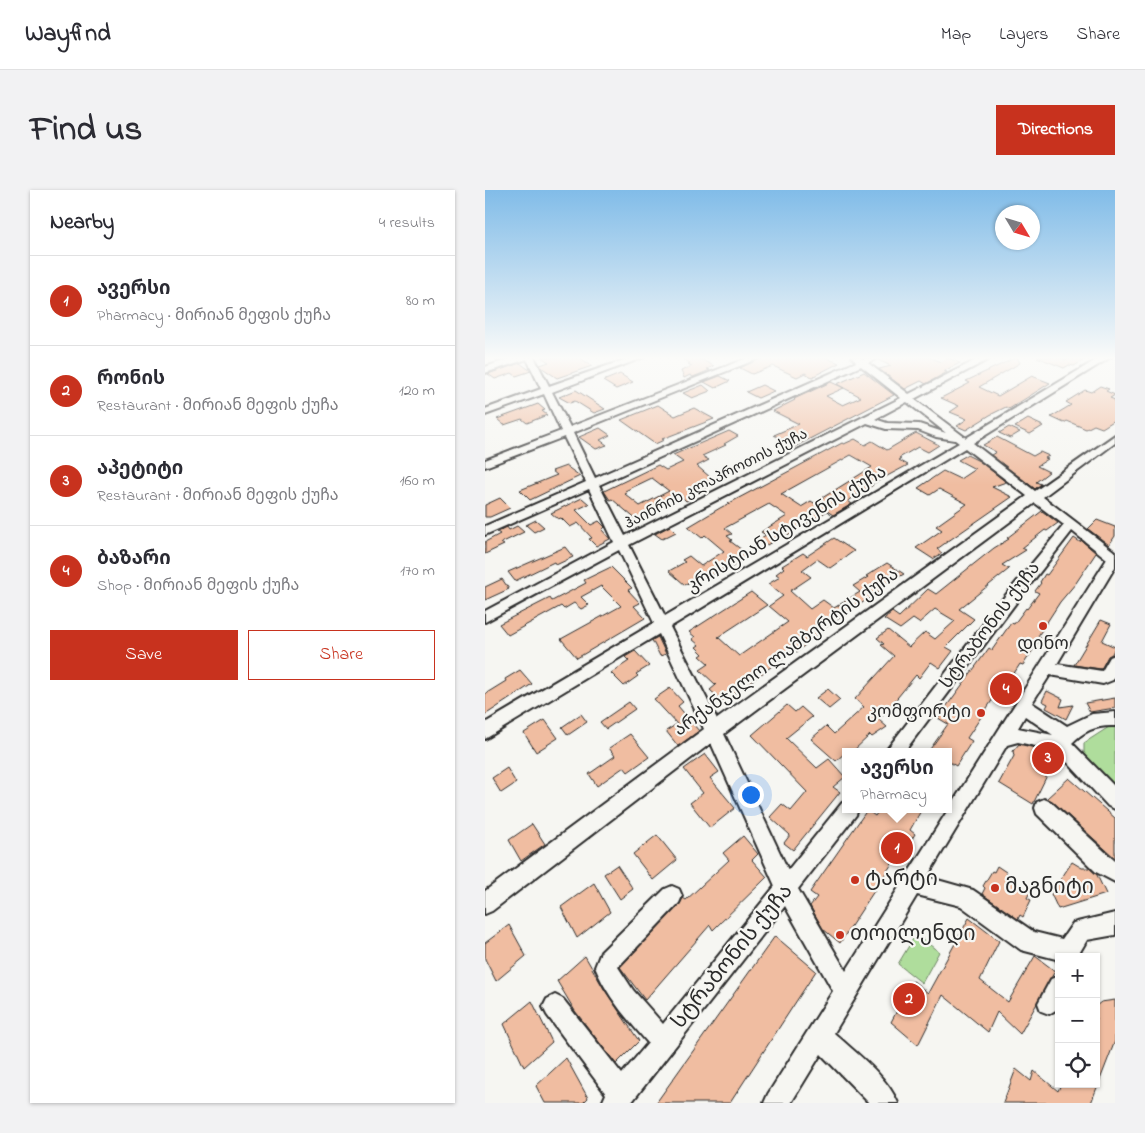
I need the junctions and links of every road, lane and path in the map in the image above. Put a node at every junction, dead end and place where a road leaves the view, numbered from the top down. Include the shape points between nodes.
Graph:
1 (522, 400) edge
2 (549, 400) edge
3 (650, 400) edge
4 (773, 400) edge
5 (905, 400) edge
6 (910, 400) edge
7 (1033, 400) edge
8 (485, 412) edge
9 (866, 419) junction
10 (568, 432) junction
11 (1115, 438) edge
12 (962, 440) junction
13 (485, 464) edge
14 (592, 484) junction
15 (1034, 497) junction
16 (1071, 524) junction
17 (485, 531) edge
18 (622, 543) junction
19 (1113, 562) edge
20 (485, 617) edge
21 (661, 626) junction
22 (1115, 661) edge
23 (1046, 668) junction
24 (1019, 712) junction
25 (1115, 719) edge
26 (714, 731) junction
27 (485, 732) edge
28 (1002, 739) junction
29 (1064, 739) junction
30 (897, 748) edge
31 (1115, 800) edge
32 (1044, 808) dead end
33 (846, 813) edge
34 (1115, 872) edge
35 (913, 884) junction
36 (787, 890) junction
37 (672, 896) dead end
38 (485, 904) edge
39 (1115, 924) edge
40 (1063, 953) edge
41 (1067, 953) edge
42 (846, 992) junction
43 (555, 1007) dead end
44 (819, 1035) junction
45 (663, 1043) junction
46 (618, 1098) edge
47 (777, 1103) edge
48 (885, 1103) edge

1 - 8 street
2 - 10 street
3 - 10 street
4 - 14 street
5 - 9 street, ჰაინრიხ კლაპროთის ქუჩა
6 - 12 street
7 - 12 street, კრისტიან სტივენის ქუჩა
9 - 12 street via 886,426 919,427
9 - 18 street, ჰაინრიხ კლაპროთის ქუჩა
10 - 13 street
10 - 14 street
11 - 15 street, არქანჯელო ლამბერტის ქუჩა
12 - 15 street
12 - 21 street, კრისტიან სტივენის ქუჩა via 835,523
14 - 17 street
14 - 18 street
15 - 16 street
15 - 26 street, არქანჯელო ლამბერტის ქუჩა
16 - 19 street
16 - 30 street, სტრაბონის ქუჩა
18 - 20 street, ჰაინრიხ კლაპროთის ქუჩა
18 - 21 street
19 - 23 street
21 - 26 street
21 - 27 street, კრისტიან სტივენის ქუჩა
22 - 23 street via 1103,678
23 - 24 street
24 - 28 street
24 - 29 street via 1027,726
25 - 29 street via 1087,724
26 - 36 street
26 - 38 street, არქანჯელო ლამბერტის ქუჩა
28 - 29 street via 1018,736
28 - 35 street
29 - 31 street
32 - 34 street via 1103,865
33 - 36 street, სტრაბონის ქუჩა
35 - 40 street via 966,897 1029,942
35 - 42 street
36 - 42 street
36 - 45 street, სტრაბონის ქუჩა
37 - 45 street via 609,960 606,967 631,1006
39 - 41 street via 1081,931
42 - 44 street
43 - 46 street
44 - 47 street
44 - 48 street via 871,1084
45 - 46 street, სტრაბონის ქუჩა

